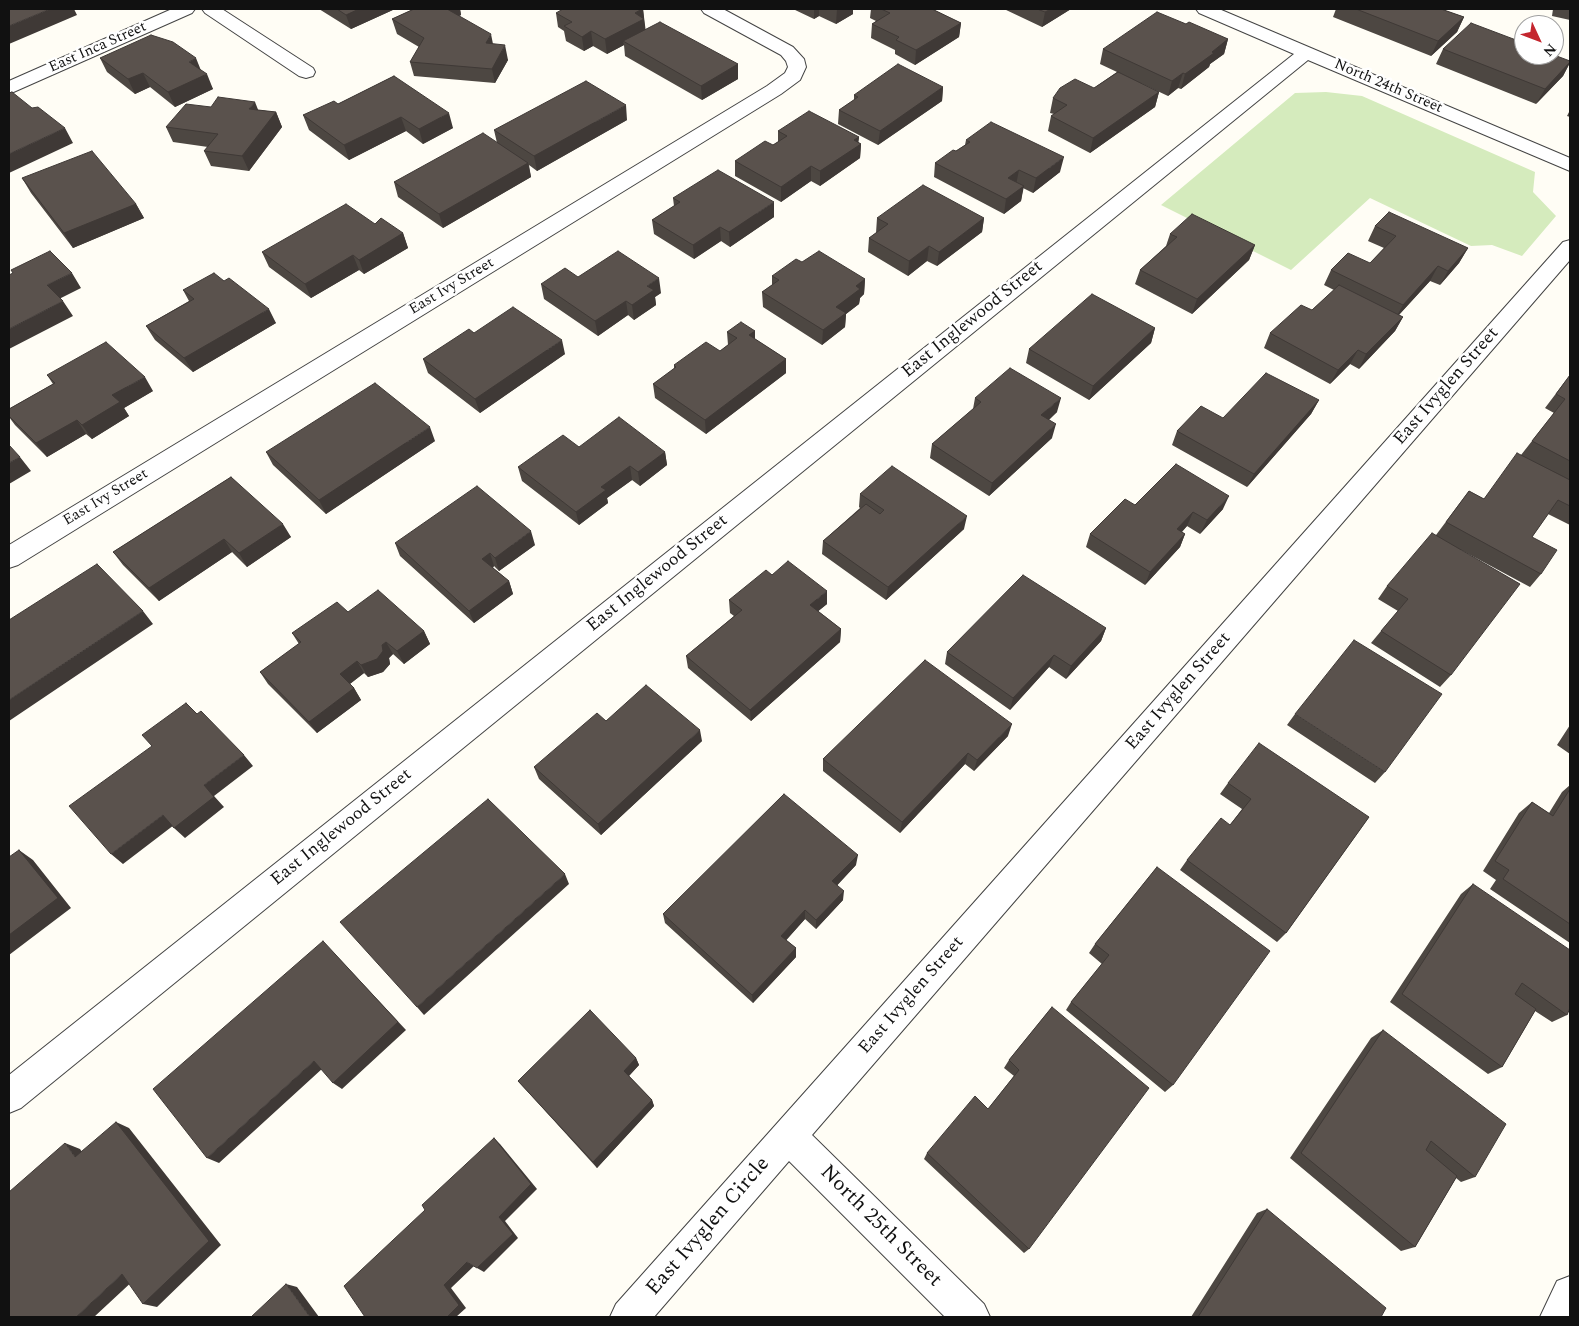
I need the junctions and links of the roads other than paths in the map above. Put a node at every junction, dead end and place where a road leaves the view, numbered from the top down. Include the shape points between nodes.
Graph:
1 (186, 9) edge
2 (211, 9) edge
3 (710, 9) edge
4 (1205, 9) edge
5 (1307, 52) junction
6 (306, 72) dead end
7 (9, 88) edge
8 (1570, 165) edge
9 (1570, 247) edge
10 (9, 558) edge
11 (9, 1096) edge
12 (789, 1137) junction
13 (1570, 1294) edge
14 (629, 1317) edge
15 (971, 1317) edge
16 (1559, 1317) edge

1 - 7 street, East Inca Street
2 - 6 street
3 - 10 street, East Ivy Street via 787,51 795,59 797,68 793,76
4 - 5 street, North 24th Street
5 - 8 street, North 24th Street
5 - 11 street, East Inglewood Street
9 - 12 street, East Ivyglen Street
12 - 14 street, East Ivyglen Circle
12 - 15 street, North 25th Street
13 - 16 street

